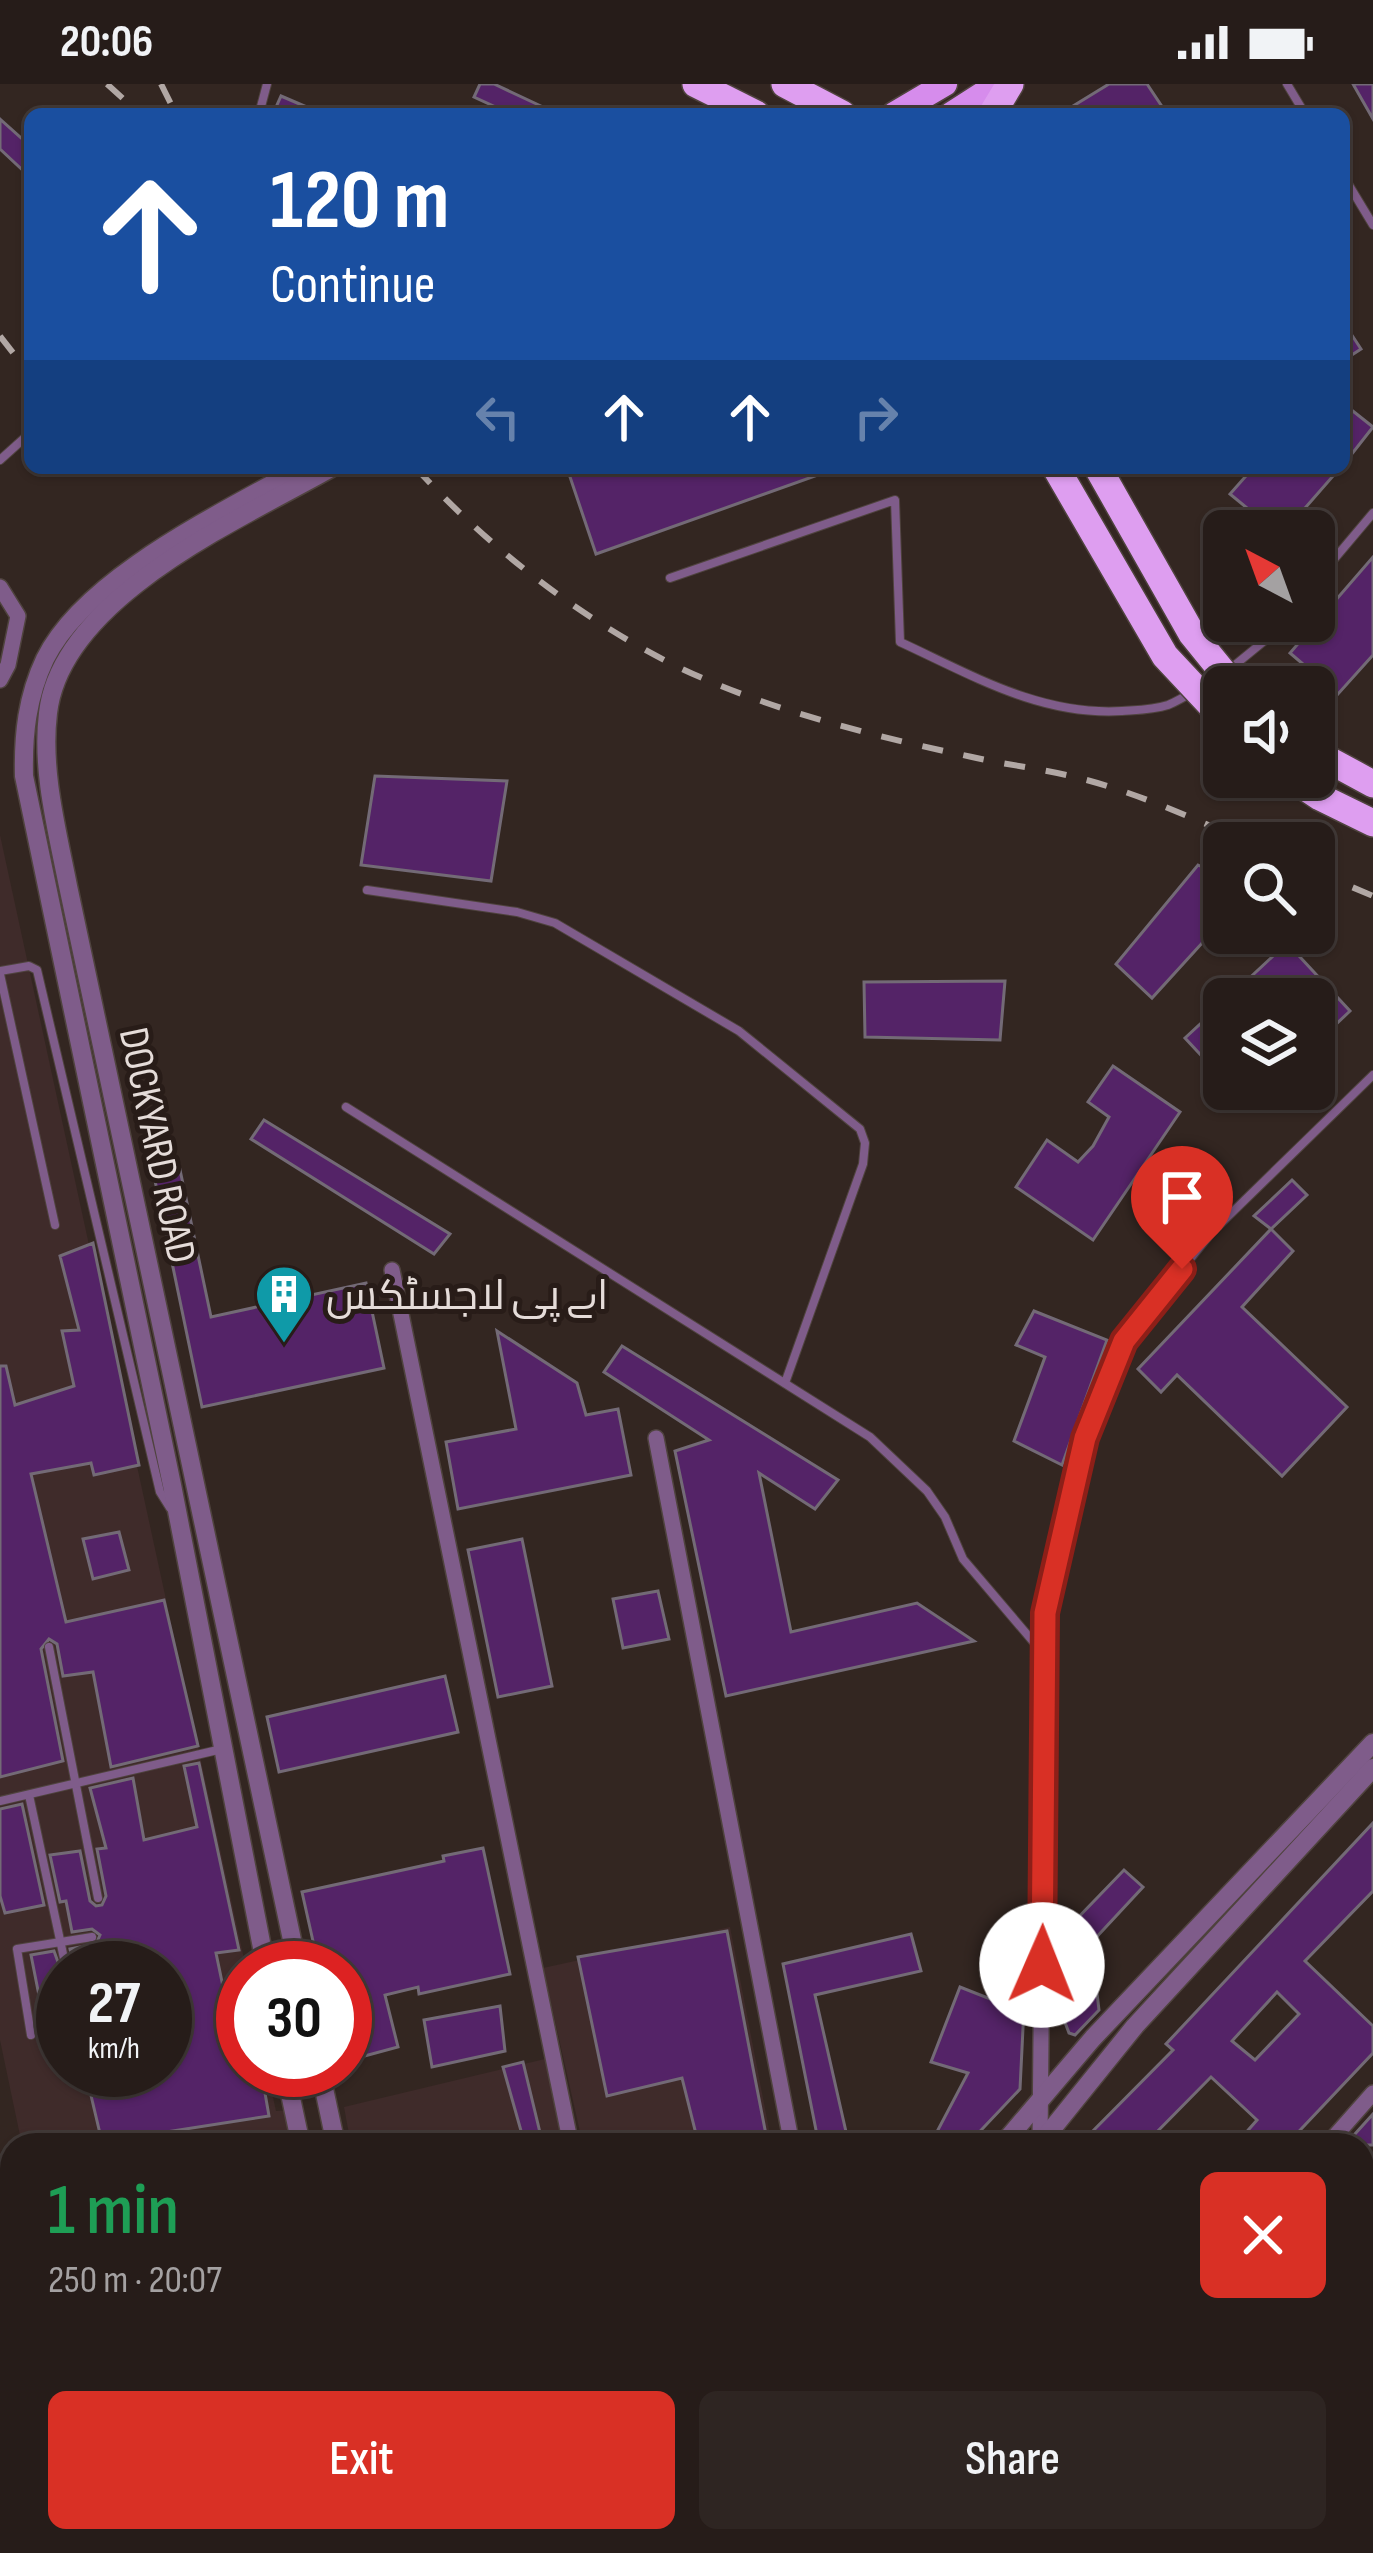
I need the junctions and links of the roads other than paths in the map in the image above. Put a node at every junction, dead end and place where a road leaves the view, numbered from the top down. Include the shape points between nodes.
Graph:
1 (785, 84) edge
2 (945, 84) edge
3 (998, 84) edge
4 (703, 88) edge
5 (727, 108) edge
6 (744, 108) edge
7 (831, 108) edge
8 (904, 108) edge
9 (960, 108) edge
10 (1350, 190) edge
11 (1373, 225) edge
12 (24, 438) edge
13 (0, 460) edge
14 (290, 474) edge
15 (321, 474) edge
16 (1059, 474) edge
17 (1101, 474) edge
18 (1373, 513) edge
19 (1335, 558) edge
20 (670, 578) dead end
21 (0, 587) edge
22 (1260, 642) edge
23 (1218, 666) edge
24 (0, 680) edge
25 (1203, 697) edge
26 (1335, 763) edge
27 (1373, 784) edge
28 (1322, 798) edge
29 (1373, 823) edge
30 (367, 890) dead end
31 (0, 972) edge
32 (1373, 1076) edge
33 (346, 1107) dead end
34 (55, 1225) dead end
35 (392, 1270) dead end
36 (785, 1383) junction
37 (656, 1438) dead end
38 (178, 1518) junction
39 (1045, 1613) joint
40 (50, 1647) dead end
41 (1047, 1658) junction
42 (1373, 1743) edge
43 (224, 1749) junction
44 (1373, 1768) edge
45 (75, 1786) junction
46 (29, 1795) junction
47 (0, 1801) edge
48 (98, 1898) dead end
49 (92, 1937) dead end
50 (60, 1941) edge
51 (66, 1941) edge
52 (261, 1941) edge
53 (292, 1941) edge
54 (36, 1946) edge
55 (31, 2035) dead end
56 (1373, 2092) edge
57 (291, 2097) edge
58 (326, 2097) edge
59 (1041, 2097) junction
60 (298, 2133) edge
61 (333, 2133) edge
62 (569, 2133) edge
63 (791, 2133) edge
64 (1011, 2133) edge
65 (1040, 2133) edge
66 (1050, 2133) edge
67 (1337, 2133) edge

1 - 7 highway
2 - 8 main road
3 - 9 main road
4 - 5 highway
4 - 6 highway
10 - 11 lane
12 - 13 lane
14 - 38 street, DOCKYARD ROAD via 178,538 86,605 46,655 22,738
15 - 53 street, DOCKYARD ROAD via 188,550 98,616 66,660 48,709 52,805
16 - 25 highway, bridge via 1165,656
17 - 23 highway, bridge
18 - 19 lane
20 - 22 lane via 895,500 900,642 1011,693 1058,710 1153,709 1240,663
21 - 24 street via 19,616
26 - 27 highway
28 - 29 highway
30 - 36 lane via 555,923 739,1031 860,1129 862,1164
31 - 34 lane
31 - 38 lane via 37,970 160,1492
32 - 39 lane via 1211,1233 1124,1341 1085,1438
33 - 36 lane
35 - 62 street
36 - 41 lane via 870,1437 927,1491 963,1559
37 - 63 street
38 - 43 street, DOCKYARD ROAD
39 - 41 street
40 - 45 lane
41 - 59 street
42 - 59 street
43 - 45 lane
43 - 52 street, DOCKYARD ROAD
44 - 66 street via 1135,2026
45 - 46 lane
45 - 48 lane
46 - 47 lane
46 - 50 lane
49 - 51 lane
54 - 55 lane via 16,1949
56 - 67 street
57 - 60 street
58 - 61 street
59 - 64 street
59 - 65 street

